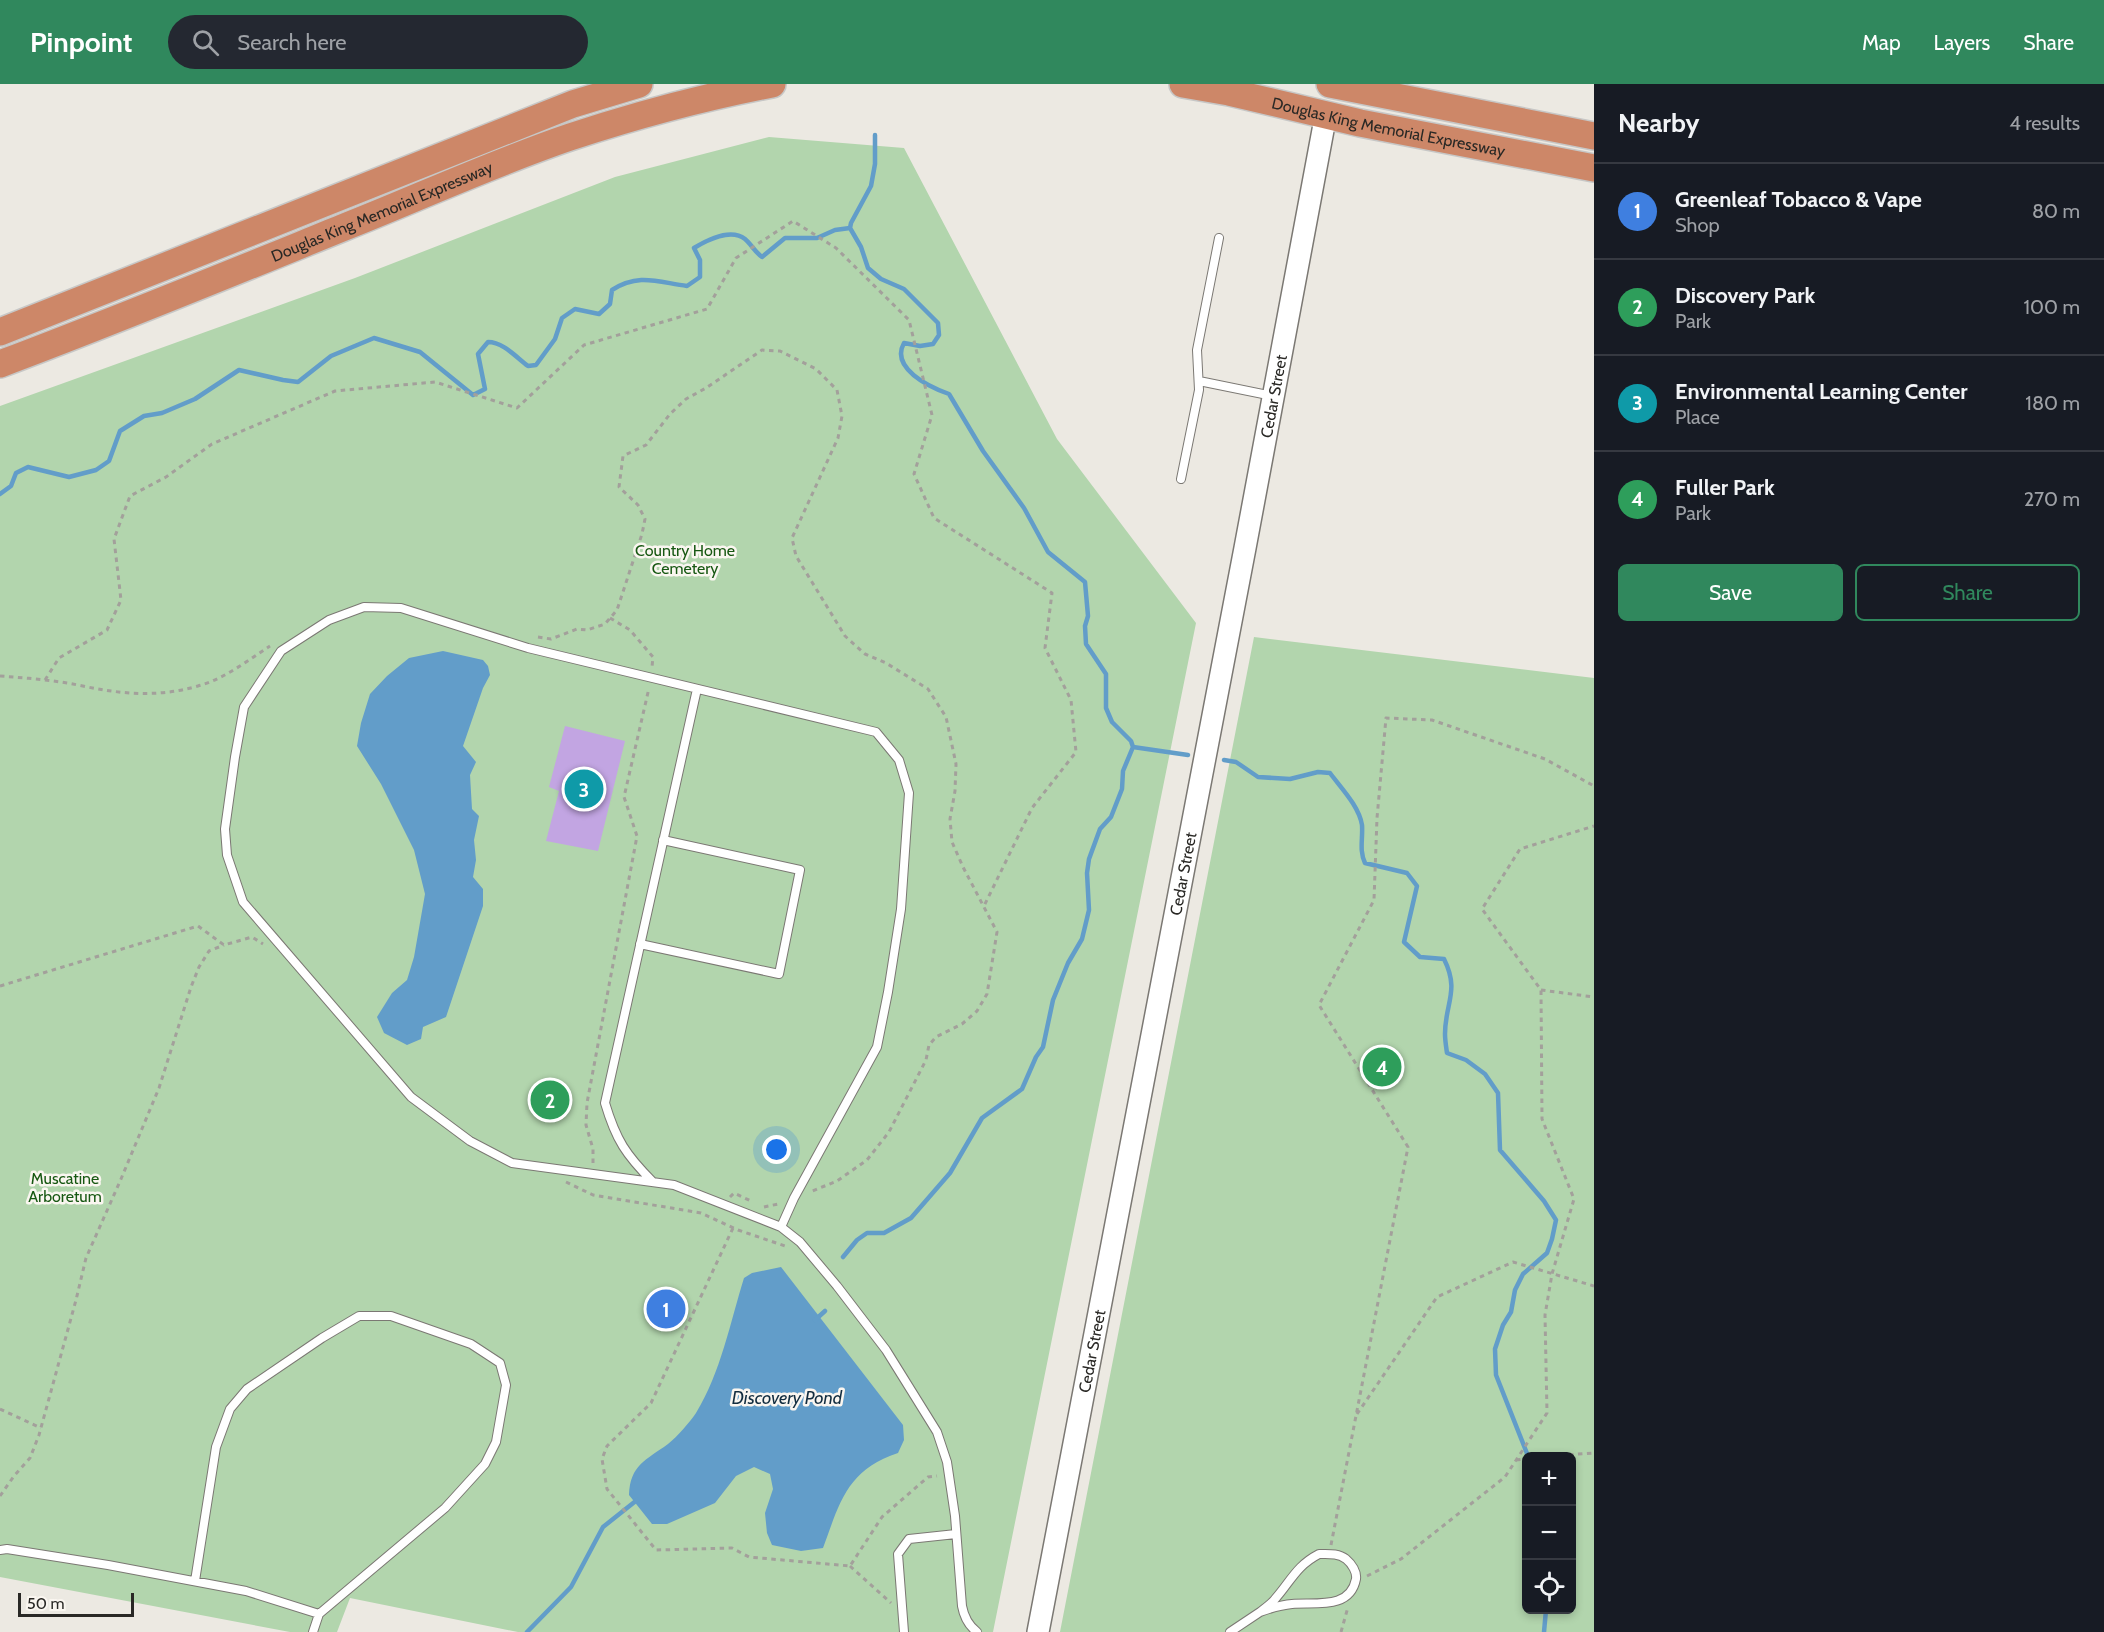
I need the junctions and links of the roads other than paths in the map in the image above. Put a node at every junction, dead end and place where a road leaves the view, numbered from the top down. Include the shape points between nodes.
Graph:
1 (639, 84) edge
2 (772, 84) edge
3 (1183, 84) edge
4 (1330, 84) edge
5 (1326, 114) junction
6 (1594, 136) edge
7 (1594, 168) edge
8 (1219, 238) dead end
9 (0, 332) edge
10 (0, 364) edge
11 (1198, 381) junction
12 (1274, 396) junction
13 (1181, 480) dead end
14 (697, 689) junction
15 (663, 840) junction
16 (640, 944) junction
17 (653, 1182) junction
18 (781, 1227) junction
19 (956, 1534) junction
20 (0, 1550) edge
21 (195, 1581) junction
22 (1260, 1612) junction
23 (319, 1614) junction
24 (313, 1632) edge
25 (904, 1632) edge
26 (977, 1632) edge
27 (1038, 1632) edge
28 (1230, 1632) edge

1 - 9 highway, Douglas King Memorial Expressway via 573,104
2 - 10 highway, Douglas King Memorial Expressway via 714,95 568,138
3 - 5 highway, Douglas King Memorial Expressway
4 - 6 highway, Douglas King Memorial Expressway
5 - 7 highway, Douglas King Memorial Expressway
5 - 12 main road, Cedar Street
8 - 11 lane via 1197,350
11 - 12 lane
11 - 13 lane
12 - 27 main road, Cedar Street
14 - 15 lane
14 - 17 lane via 528,648 401,608 364,607 329,620 281,651 244,707 225,829 226,855 243,902 411,1097 470,1141 512,1163
14 - 18 lane via 876,732 899,760 909,793 901,909 877,1047
15 - 16 lane
15 - 16 lane via 800,870 779,974
16 - 17 lane via 605,1103 613,1132 633,1162
17 - 18 lane via 674,1185
18 - 19 lane via 800,1242 837,1286 886,1350 933,1424 947,1462
19 - 25 lane via 909,1539 898,1554
19 - 26 lane via 964,1616
20 - 21 lane
21 - 23 lane via 246,1591
21 - 23 lane via 216,1447 230,1409 247,1389 359,1316 391,1316 471,1344 500,1363 506,1385 496,1442 485,1464 445,1508
22 - 22 lane via 1282,1605 1334,1602 1349,1594 1356,1574 1339,1555 1319,1554 1296,1570
22 - 28 lane
23 - 24 lane

